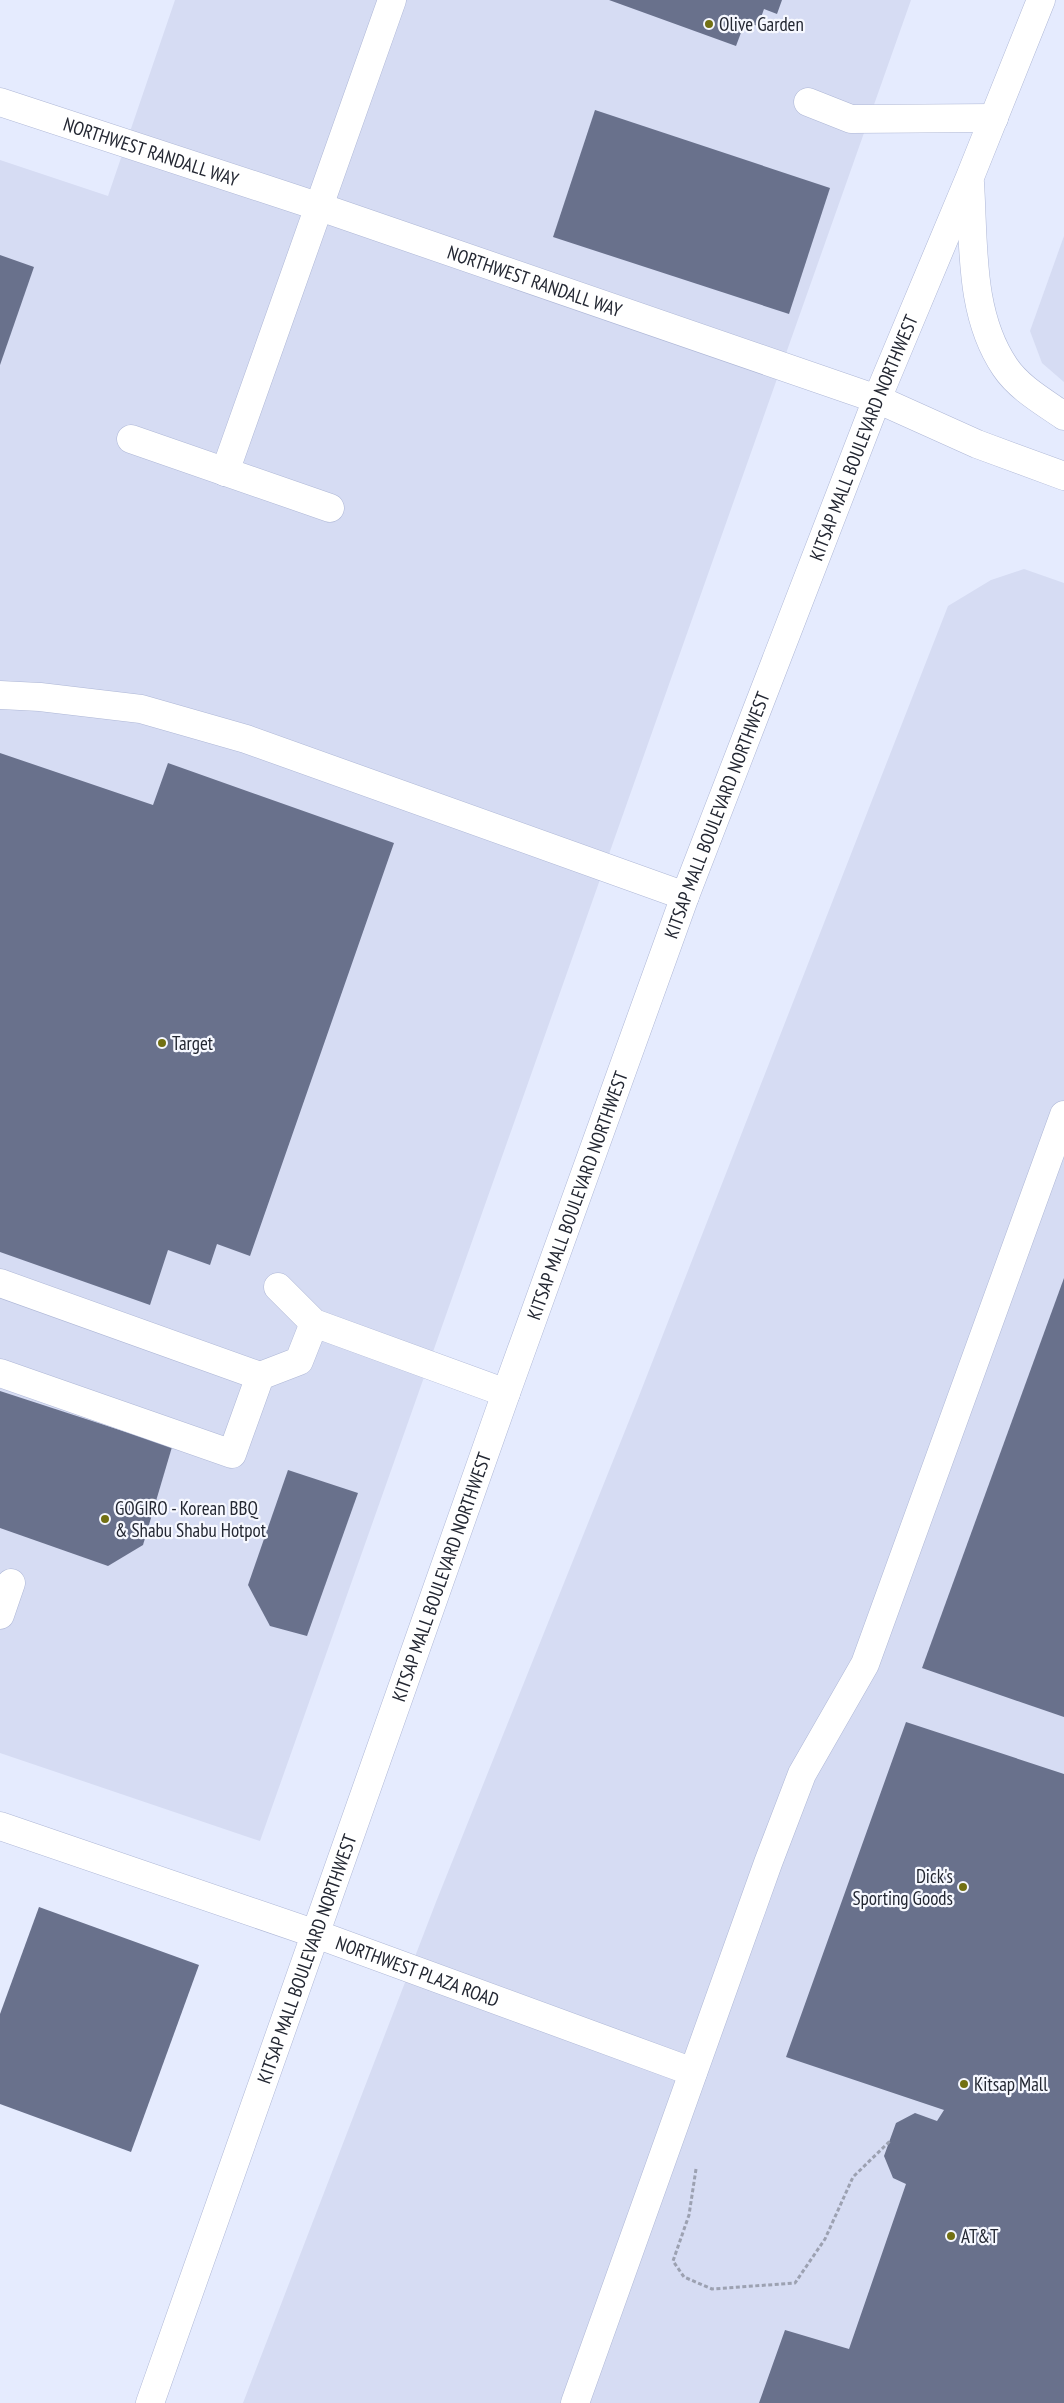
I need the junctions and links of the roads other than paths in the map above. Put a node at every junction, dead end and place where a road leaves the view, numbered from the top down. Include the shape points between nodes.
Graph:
1 (392, 0) edge
2 (1041, 0) edge
3 (0, 102) edge
4 (808, 102) dead end
5 (994, 118) junction
6 (970, 177) junction
7 (320, 207) junction
8 (877, 399) junction
9 (1064, 416) edge
10 (132, 439) dead end
11 (225, 472) junction
12 (1064, 476) edge
13 (330, 508) dead end
14 (0, 695) edge
15 (685, 896) junction
16 (1064, 1115) edge
17 (0, 1283) edge
18 (278, 1287) dead end
19 (314, 1323) junction
20 (0, 1373) edge
21 (260, 1376) junction
22 (506, 1393) junction
23 (11, 1583) dead end
24 (0, 1615) edge
25 (0, 1826) edge
26 (316, 1934) junction
27 (693, 2072) junction
28 (150, 2403) edge
29 (575, 2403) edge

1 - 7 main road
2 - 5 main road, KITSAP MALL BOULEVARD NORTHWEST
3 - 7 main road, NORTHWEST RANDALL WAY
4 - 5 main road via 851,119
5 - 6 main road, KITSAP MALL BOULEVARD NORTHWEST
6 - 8 main road, KITSAP MALL BOULEVARD NORTHWEST
6 - 9 main road via 978,296 988,333 1005,368 1032,394
7 - 8 main road, NORTHWEST RANDALL WAY
7 - 11 main road
8 - 12 main road, NORTHWEST RANDALL WAY via 977,444
8 - 15 main road, KITSAP MALL BOULEVARD NORTHWEST
10 - 11 main road
11 - 13 main road
14 - 15 main road via 141,709 246,738
15 - 22 main road, KITSAP MALL BOULEVARD NORTHWEST
16 - 27 main road via 865,1664 802,1774
17 - 21 main road
18 - 19 main road
19 - 21 main road via 299,1361
19 - 22 main road
20 - 21 main road via 232,1454
22 - 26 main road, KITSAP MALL BOULEVARD NORTHWEST
23 - 24 main road
25 - 26 main road, NORTHWEST PLAZA ROAD
26 - 27 main road, NORTHWEST PLAZA ROAD
26 - 28 main road, KITSAP MALL BOULEVARD NORTHWEST
27 - 29 main road

